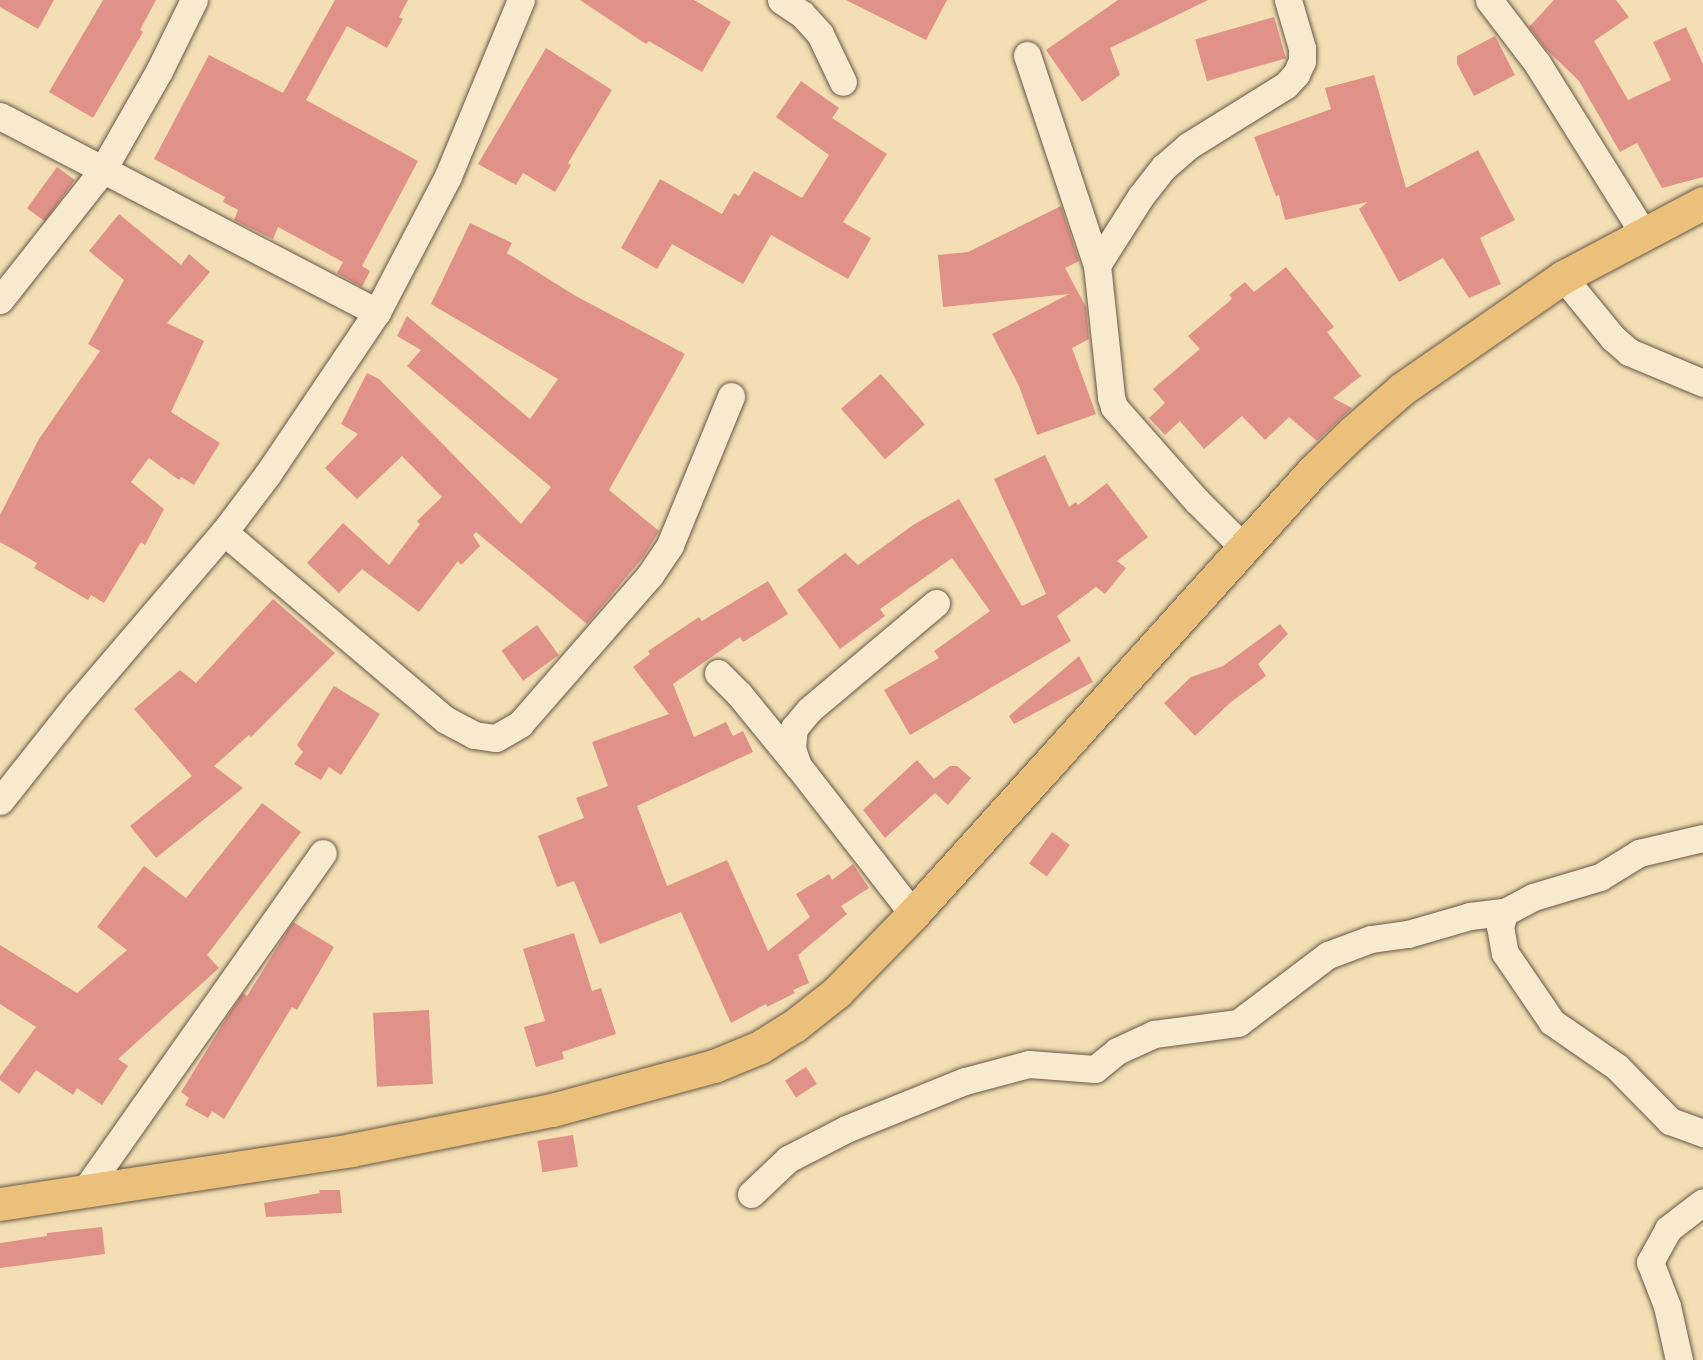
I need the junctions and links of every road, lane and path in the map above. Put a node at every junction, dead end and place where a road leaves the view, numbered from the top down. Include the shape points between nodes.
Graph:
1 (195, 0) edge
2 (521, 0) edge
3 (781, 0) edge
4 (1288, 0) edge
5 (1489, 0) edge
6 (1026, 55) dead end
7 (843, 82) dead end
8 (0, 116) edge
9 (102, 171) junction
10 (1703, 203) edge
11 (1644, 234) junction
12 (1097, 265) junction
13 (1563, 277) junction
14 (0, 300) edge
15 (377, 312) junction
16 (1703, 383) edge
17 (730, 396) dead end
18 (224, 532) junction
19 (1244, 548) junction
20 (936, 603) dead end
21 (718, 673) dead end
22 (798, 766) junction
23 (0, 801) edge
24 (1703, 838) edge
25 (324, 853) dead end
26 (1505, 912) junction
27 (914, 914) junction
28 (1703, 1133) edge
29 (83, 1193) junction
30 (751, 1194) dead end
31 (1703, 1202) edge
32 (0, 1204) edge
33 (1679, 1360) edge

1 - 9 street
2 - 15 street via 448,176
3 - 7 street via 802,14 820,34
4 - 12 street via 1302,48 1296,74 1286,85 1188,146 1164,167
5 - 11 street via 1537,63
6 - 12 street
8 - 9 street
9 - 14 street
9 - 15 street
10 - 11 main road
11 - 13 main road
12 - 19 street via 1114,407
13 - 16 street via 1629,352
13 - 19 main road via 1402,389 1313,471
15 - 18 street
17 - 18 street via 670,544 650,575 520,724 496,738 474,735 446,720
18 - 23 street
19 - 27 main road
20 - 22 street via 794,728 792,749
21 - 22 street
22 - 27 street
24 - 26 street via 1639,853 1600,877 1533,897
25 - 29 street
26 - 28 street via 1500,926 1504,953 1552,1022 1617,1067 1670,1121
26 - 30 street via 1371,939 1328,955 1238,1023 1154,1034 1118,1051 1095,1069 1029,1064 964,1081 846,1129 788,1159
27 - 29 main road via 837,992 794,1026 760,1047 714,1066 541,1112 351,1150
29 - 32 main road
31 - 33 street via 1668,1230 1650,1262 1667,1306

